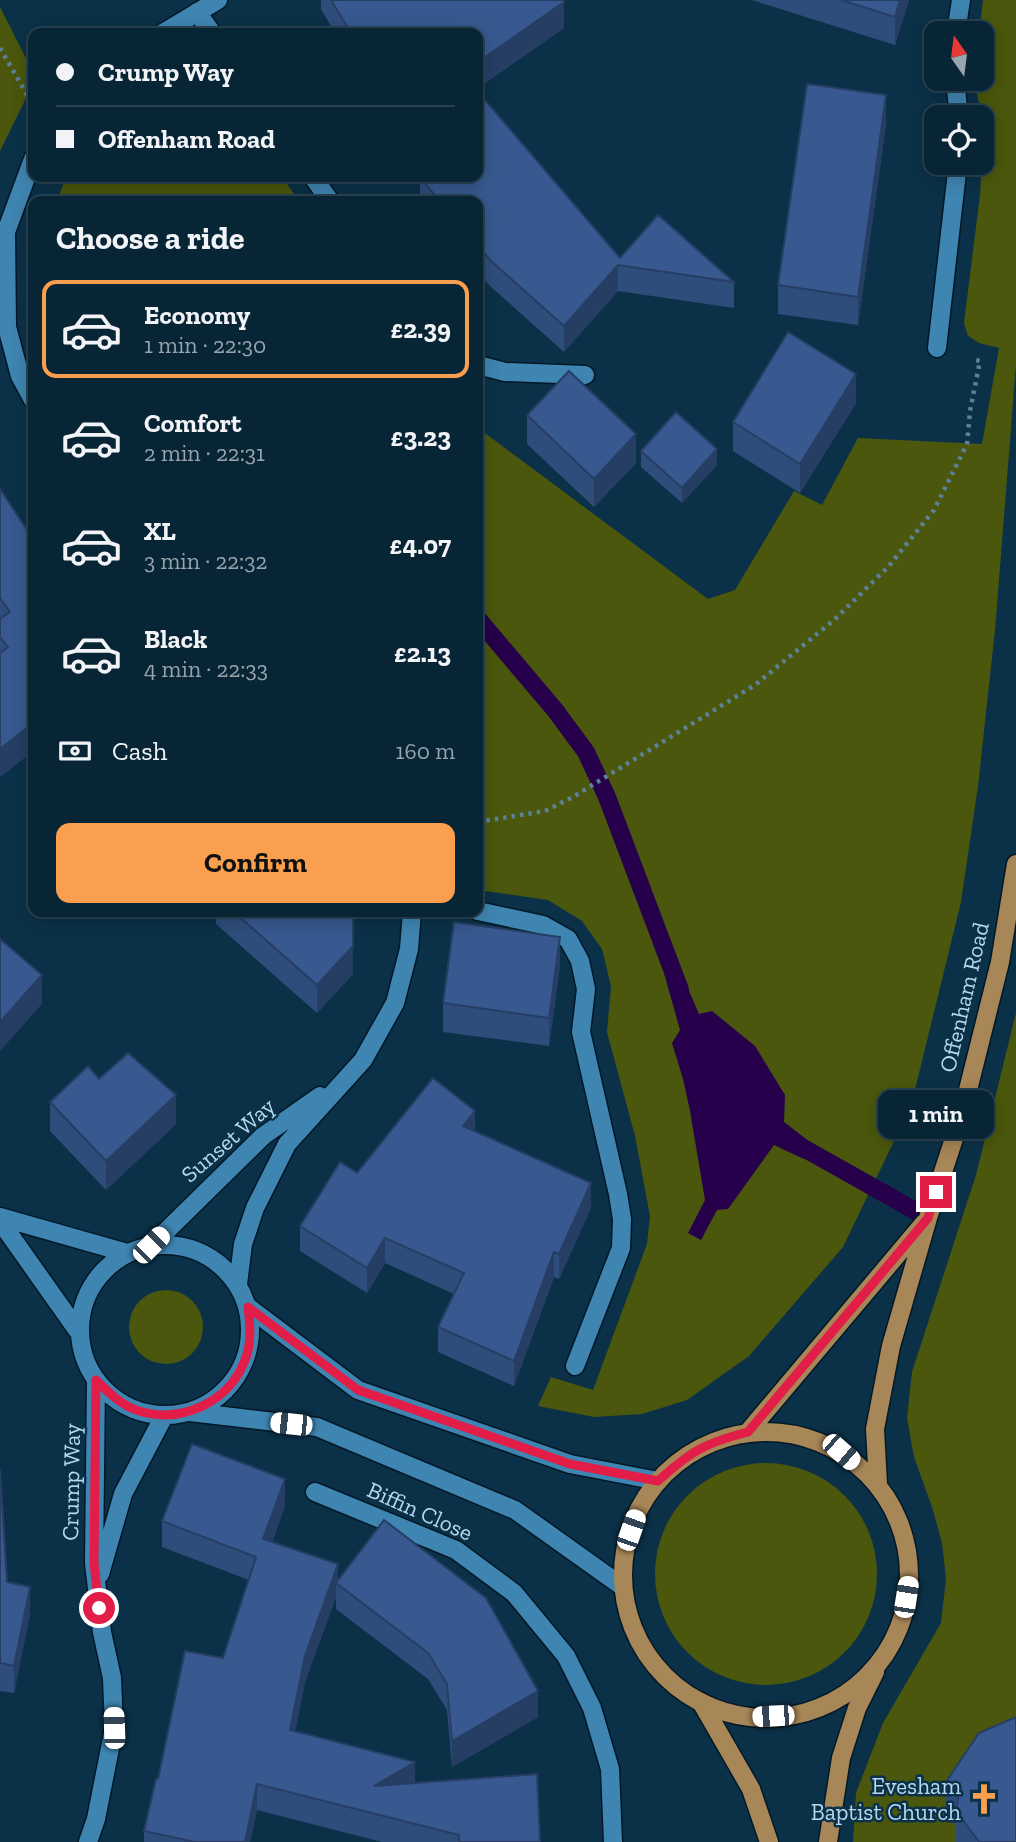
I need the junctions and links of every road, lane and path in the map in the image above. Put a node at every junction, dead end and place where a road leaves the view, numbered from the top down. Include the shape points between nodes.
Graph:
1 (218, 0) edge
2 (961, 0) edge
3 (197, 12) junction
4 (958, 21) edge
5 (171, 28) edge
6 (208, 28) edge
7 (0, 48) edge
8 (28, 96) edge
9 (28, 173) edge
10 (957, 175) edge
11 (3, 272) edge
12 (937, 348) joint
13 (483, 366) edge
14 (585, 375) dead end
15 (28, 391) edge
16 (483, 821) edge
17 (1016, 864) edge
18 (483, 913) edge
19 (412, 917) edge
20 (343, 1080) junction
21 (928, 1218) junction
22 (0, 1219) edge
23 (151, 1245) junction
24 (127, 1254) junction
25 (238, 1284) junction
26 (248, 1307) junction
27 (80, 1335) junction
28 (575, 1366) dead end
29 (96, 1380) junction
30 (190, 1412) junction
31 (164, 1416) junction
32 (748, 1432) junction
33 (658, 1481) junction
34 (877, 1484) junction
35 (315, 1492) dead end
36 (97, 1584) junction
37 (622, 1587) junction
38 (880, 1663) junction
39 (701, 1702) junction
40 (88, 1842) edge
41 (613, 1842) edge
42 (769, 1842) edge
43 (828, 1842) edge

1 - 3 street
2 - 4 street
3 - 5 street
3 - 6 street
7 - 8 path
9 - 11 street via 6,232
10 - 12 street
11 - 15 street via 7,327
12 - 16 path via 981,361 967,444 934,510 888,567 834,620 755,685 655,748 545,811
13 - 14 street via 505,372
17 - 21 main road, Offenham Road via 1000,962 962,1114
18 - 28 street via 542,925 568,939 580,961 586,989 580,1032 622,1219 621,1248
19 - 20 street, Sunset Way via 409,949 395,1003 363,1060
20 - 23 street, Sunset Way via 263,1136
20 - 25 street, Sunset Way via 287,1144 255,1208 243,1244
21 - 32 main road, Offenham Road
21 - 34 main road, Offenham Road via 888,1357 875,1429
22 - 24 street
22 - 27 street
23 - 24 street
23 - 25 street via 200,1251 222,1265
24 - 27 street via 107,1267 91,1287 82,1310
25 - 26 street
26 - 30 street via 251,1333 246,1359 233,1382
26 - 33 street via 358,1390 570,1464
27 - 29 street
29 - 31 street via 114,1399 138,1411
29 - 36 street, Crump Way
30 - 31 street
30 - 37 street via 317,1427 515,1510
31 - 36 street, Crump Way via 123,1494
32 - 33 main road via 714,1441 683,1457
32 - 34 main road via 796,1434 841,1452
33 - 37 main road via 637,1512 625,1548
34 - 38 main road via 902,1526 910,1573 902,1621
35 - 41 street, Biffin Close via 456,1550 514,1593 566,1656 592,1707 610,1769
36 - 40 street, Crump Way via 112,1678 114,1728
37 - 39 main road via 630,1622 646,1655 671,1683
38 - 39 main road via 843,1696 798,1715 748,1718
38 - 43 main road via 857,1709 841,1758
39 - 42 main road via 751,1789

